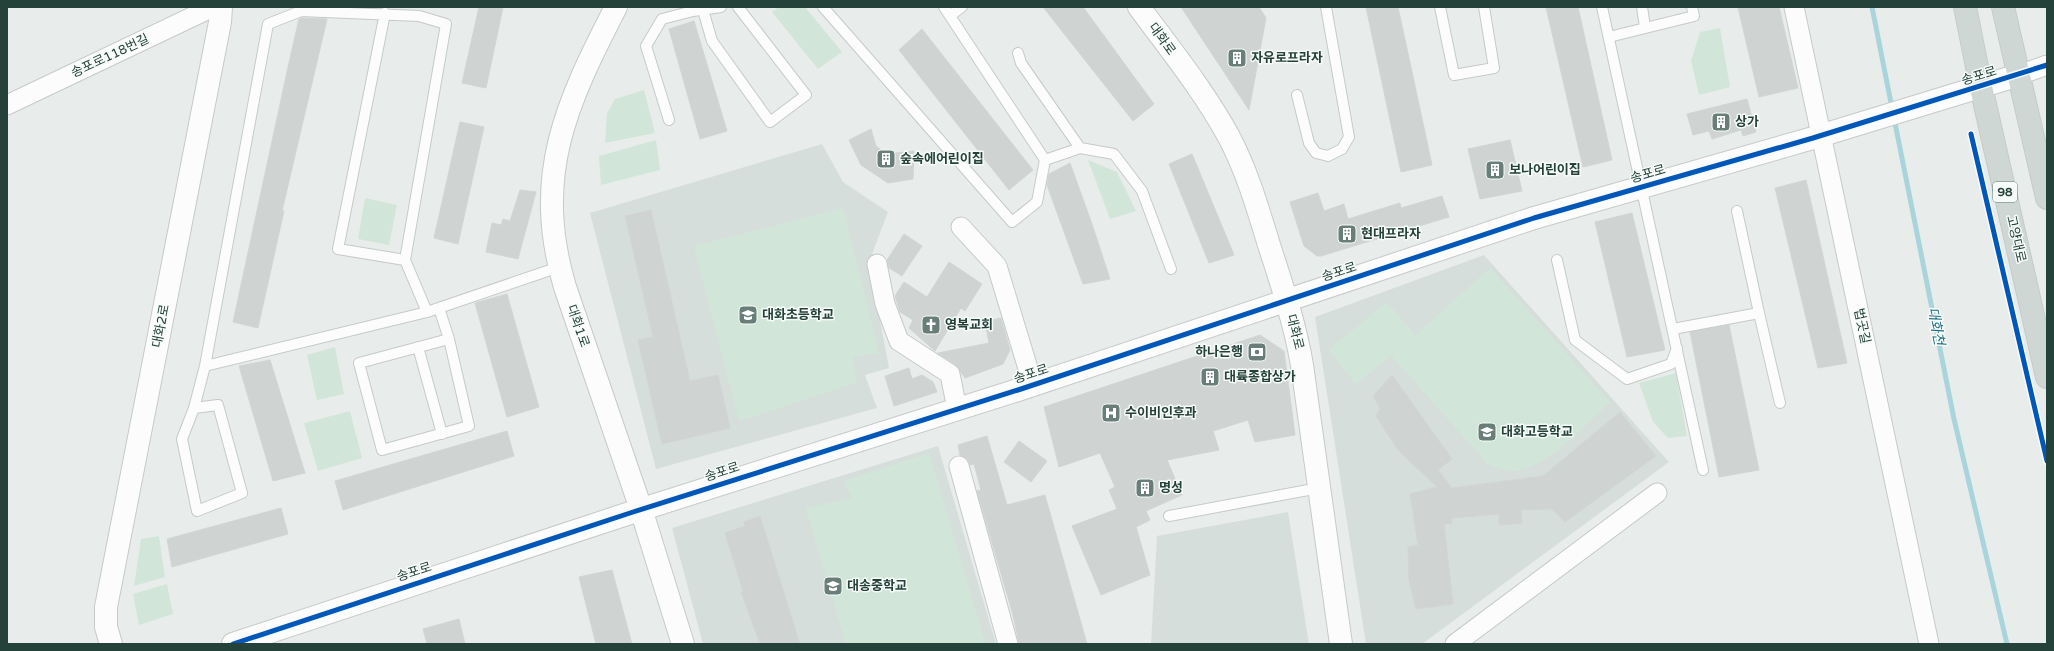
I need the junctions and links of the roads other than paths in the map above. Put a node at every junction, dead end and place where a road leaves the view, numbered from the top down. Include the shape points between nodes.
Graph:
1 (213, 7) edge
2 (221, 7) edge
3 (616, 7) edge
4 (721, 7) edge
5 (738, 7) edge
6 (824, 7) edge
7 (944, 7) edge
8 (962, 7) edge
9 (1139, 7) edge
10 (1326, 7) edge
11 (1440, 7) edge
12 (1484, 7) edge
13 (1602, 7) edge
14 (1642, 7) edge
15 (1692, 7) edge
16 (1794, 7) edge
17 (1965, 7) edge
18 (2003, 7) edge
19 (703, 10) junction
20 (421, 12) edge
21 (385, 13) junction
22 (951, 15) junction
23 (1645, 27) junction
24 (1609, 37) junction
25 (1018, 53) dead end
26 (2047, 65) edge
27 (2019, 75) junction
28 (1981, 87) junction
29 (1297, 95) dead end
30 (7, 105) edge
31 (669, 120) dead end
32 (1830, 133) junction
33 (1080, 148) junction
34 (1045, 160) junction
35 (1642, 187) junction
36 (2046, 189) edge
37 (1737, 211) dead end
38 (961, 227) dead end
39 (405, 260) junction
40 (1557, 260) dead end
41 (877, 264) dead end
42 (559, 267) junction
43 (1171, 269) dead end
44 (1287, 301) junction
45 (439, 308) junction
46 (427, 312) junction
47 (1759, 313) junction
48 (1673, 329) junction
49 (449, 339) junction
50 (418, 347) junction
51 (1677, 348) junction
52 (205, 366) junction
53 (2047, 377) edge
54 (1033, 385) junction
55 (1780, 403) dead end
56 (194, 408) junction
57 (957, 409) junction
58 (442, 434) junction
59 (959, 466) dead end
60 (1703, 470) dead end
61 (1319, 488) junction
62 (1657, 493) dead end
63 (641, 510) junction
64 (1169, 516) dead end
65 (111, 644) edge
66 (233, 644) edge
67 (683, 644) edge
68 (1008, 644) edge
69 (1341, 644) edge
70 (1455, 644) edge
71 (1930, 644) edge

1 - 30 street, 송포로118번길
2 - 65 street, 대화2로 via 106,607 106,627
3 - 42 street, 대화1로 via 574,94 556,154 552,180 552,209 553,235
4 - 19 lane
5 - 19 lane via 806,95 770,122 712,41
6 - 34 lane via 1012,222 1037,202
7 - 22 lane
8 - 22 lane
9 - 44 street, 대화로 via 1198,88 1229,138 1253,195
10 - 29 lane via 1349,138 1342,149 1328,156 1316,152 1309,144
11 - 12 lane via 1454,75 1494,68
13 - 24 lane
14 - 23 lane
15 - 23 lane via 1694,16
16 - 32 street, 법곳길
17 - 28 main road, 고양대로 / 98
18 - 27 main road
19 - 31 lane via 662,20 646,46
20 - 21 lane
20 - 39 lane via 446,24
21 - 39 lane via 338,249
21 - 52 lane via 301,11 268,24
22 - 34 lane
23 - 24 lane
24 - 35 lane
25 - 33 lane via 1021,63
26 - 27 street
27 - 28 street, 송포로
27 - 36 main road
28 - 32 street, 송포로
28 - 53 main road, 고양대로 / 98
32 - 35 street, 송포로
32 - 71 street, 법곳길
33 - 34 lane
33 - 43 lane via 1114,154 1142,190
35 - 44 street, 송포로 via 1534,218
35 - 48 lane
37 - 47 lane
38 - 54 street, 송포로 via 997,266
39 - 46 lane
40 - 51 lane via 1575,340 1627,379 1672,364
41 - 57 street via 884,304 899,340 950,374
42 - 45 lane
42 - 63 street, 대화1로
44 - 54 street, 송포로
44 - 61 street, 대화로 via 1299,345
45 - 46 lane
45 - 49 lane
46 - 52 lane
47 - 48 lane
47 - 55 lane
48 - 51 lane
49 - 50 lane
49 - 58 lane via 469,426
50 - 58 lane
50 - 58 lane via 360,363 382,450
51 - 60 lane
52 - 56 lane
54 - 57 street, 송포로
56 - 56 lane via 182,438 197,510 242,493 218,404
57 - 63 street, 송포로
59 - 68 street
61 - 64 lane
61 - 69 street, 대화로
62 - 70 street
63 - 66 street, 송포로
63 - 67 street, 대화1로

